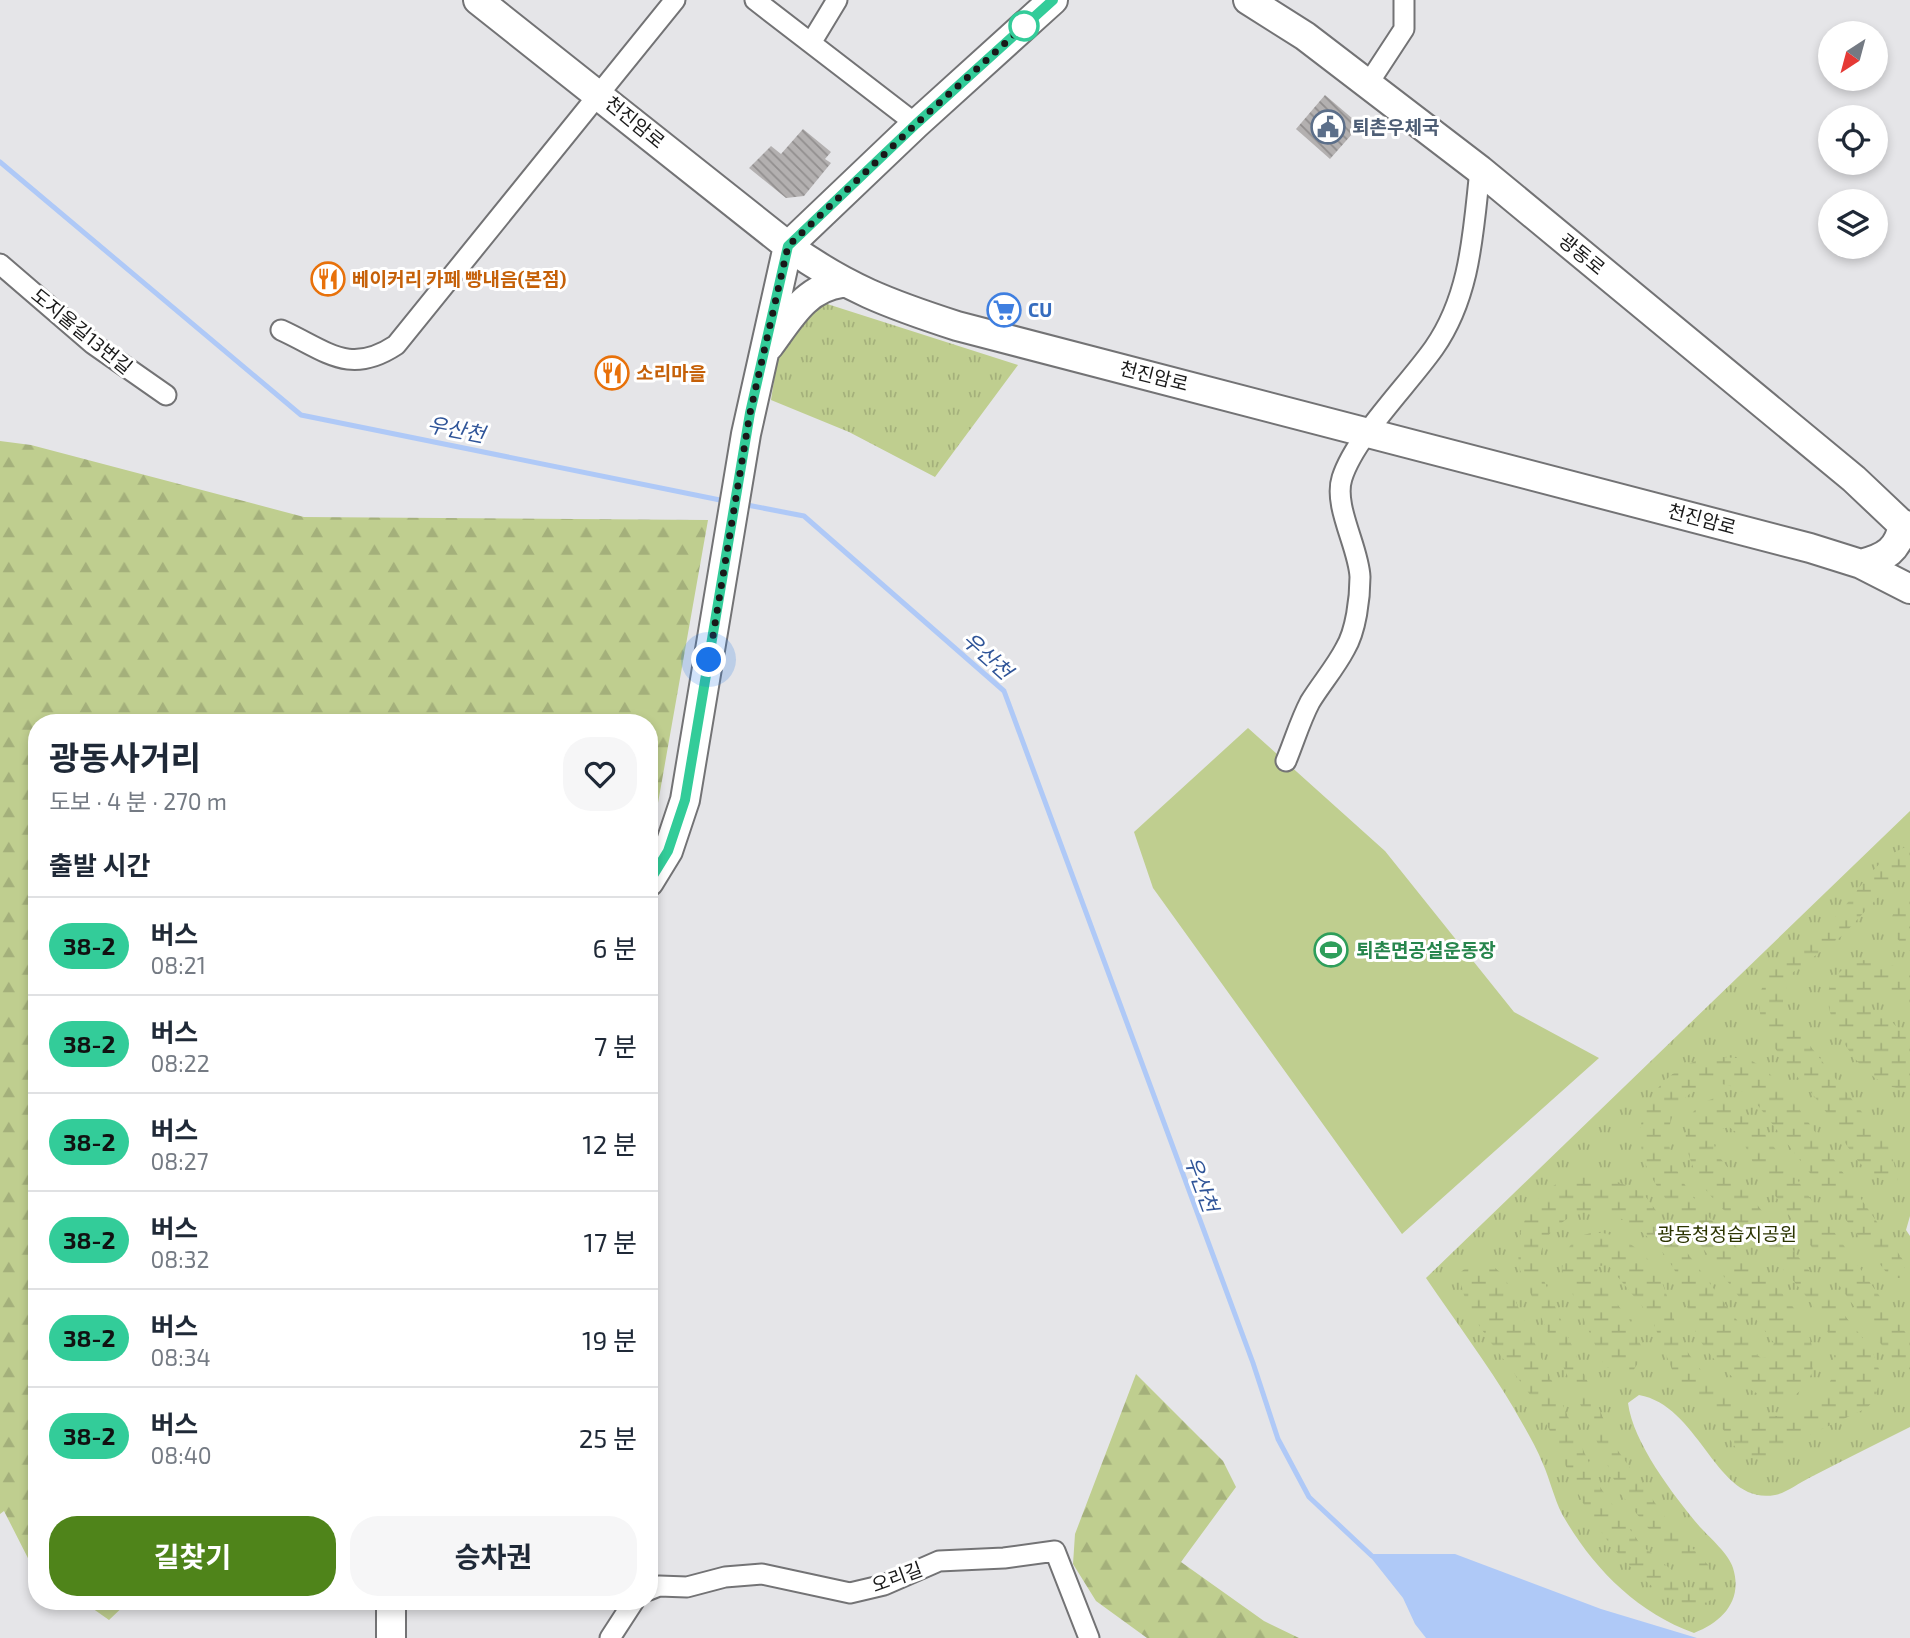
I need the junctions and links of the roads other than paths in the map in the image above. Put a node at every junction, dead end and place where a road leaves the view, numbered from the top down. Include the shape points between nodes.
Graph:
1 (478, 0) edge
2 (675, 0) edge
3 (755, 0) edge
4 (837, 0) edge
5 (1053, 0) edge
6 (1248, 0) edge
7 (1270, 0) edge
8 (1404, 0) edge
9 (1305, 36) junction
10 (811, 43) junction
11 (1368, 84) junction
12 (599, 93) junction
13 (916, 124) junction
14 (1479, 170) junction
15 (788, 246) junction
16 (0, 264) edge
17 (842, 283) junction
18 (281, 330) dead end
19 (763, 354) junction
20 (166, 395) dead end
21 (1371, 431) junction
22 (1908, 520) edge
23 (1861, 564) junction
24 (1910, 589) edge
25 (1286, 761) dead end
26 (658, 867) edge
27 (658, 1586) edge
28 (391, 1610) edge
29 (628, 1610) edge
30 (391, 1638) edge
31 (610, 1638) edge
32 (1089, 1638) edge

1 - 12 main road, 천진암로
2 - 12 street
3 - 10 street
4 - 10 street
5 - 13 main road
6 - 9 main road
7 - 9 main road
8 - 11 street via 1404,29
9 - 11 main road, 광동로
10 - 13 street
11 - 14 main road, 광동로
12 - 15 main road, 천진암로
12 - 18 street via 396,345 374,359 351,362
13 - 15 main road
14 - 21 street via 1468,271 1455,309 1436,346
14 - 22 main road, 광동로 via 1854,479 1899,495
15 - 17 main road, 천진암로
15 - 19 main road
16 - 20 street, 도지울길13번길 via 93,344
17 - 19 main road via 822,286 809,295
17 - 21 main road, 천진암로 via 957,326
19 - 26 main road via 685,800
21 - 23 main road, 천진암로
21 - 25 street via 1341,481 1360,575 1347,647 1310,704
22 - 23 main road via 1891,552
23 - 24 main road, 천진암로
27 - 32 street, 오리길 via 687,1587 762,1574 850,1593 884,1585 939,1561 1055,1551
28 - 30 main road
29 - 31 street

